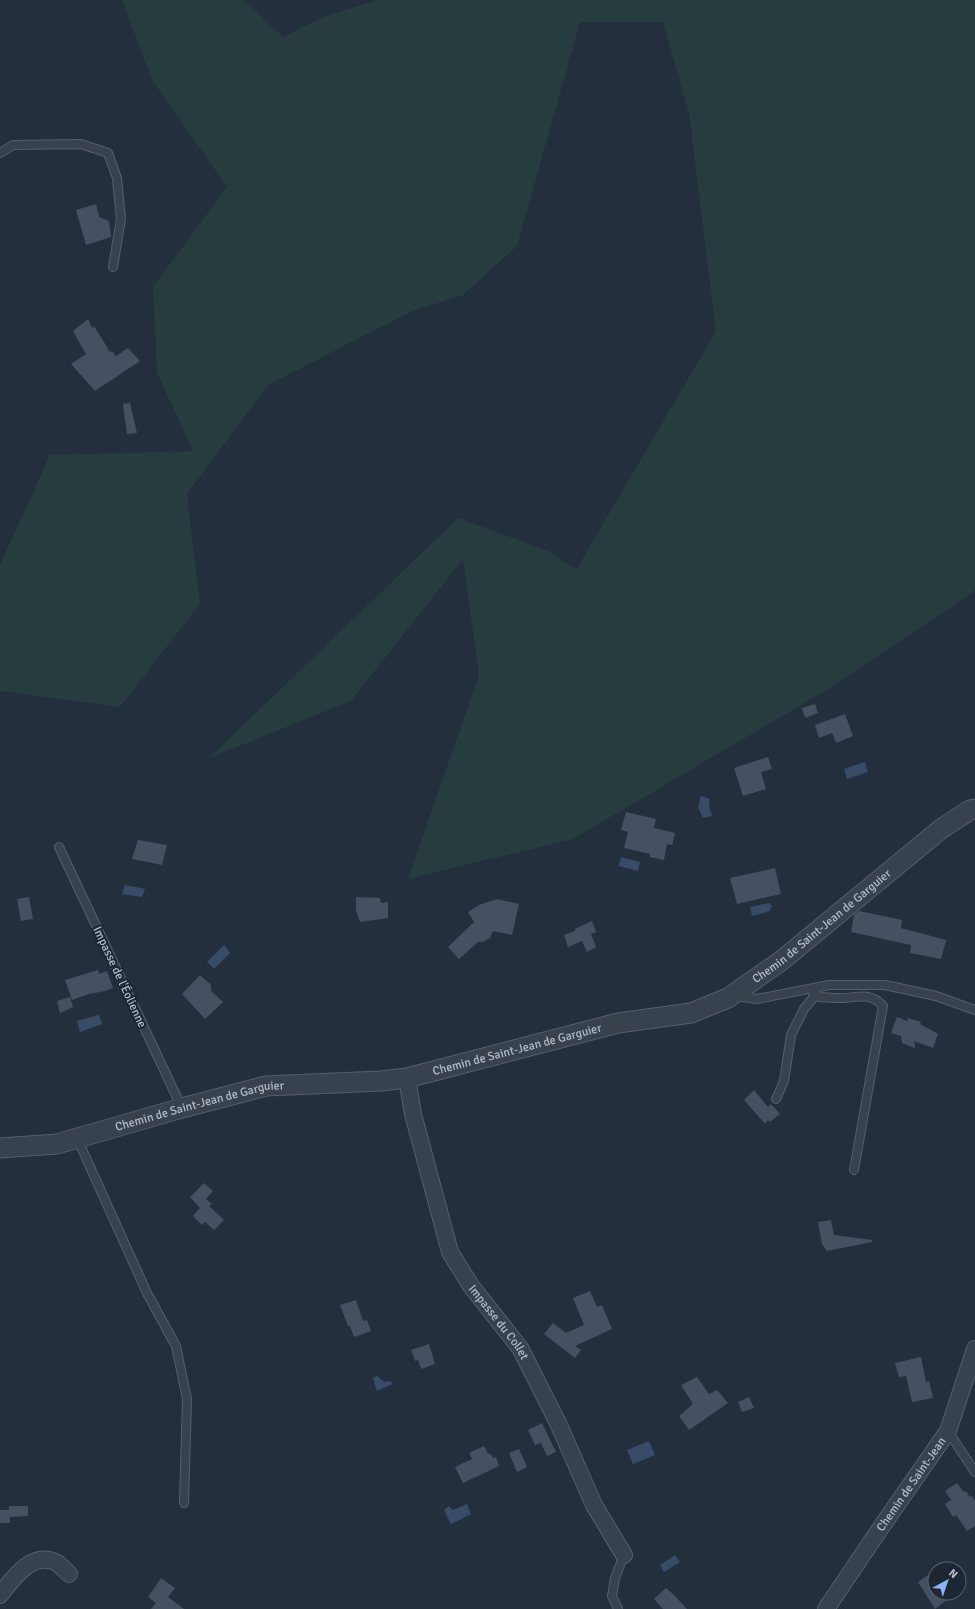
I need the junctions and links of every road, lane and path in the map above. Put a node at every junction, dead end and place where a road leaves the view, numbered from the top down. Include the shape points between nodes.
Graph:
1 (0, 153) edge
2 (113, 267) dead end
3 (975, 809) edge
4 (59, 847) dead end
5 (814, 988) junction
6 (732, 996) junction
7 (975, 1010) edge
8 (407, 1078) junction
9 (776, 1099) dead end
10 (182, 1108) junction
11 (77, 1138) junction
12 (0, 1148) edge
13 (854, 1170) dead end
14 (975, 1349) edge
15 (948, 1431) junction
16 (975, 1472) edge
17 (184, 1503) dead end
18 (624, 1555) joint
19 (69, 1574) dead end
20 (0, 1595) edge
21 (618, 1609) edge
22 (826, 1609) edge

1 - 2 lane via 14,145 67,144 81,144 108,152 116,178 121,219
3 - 6 street, Chemin de Saint-Jean de Garguier via 941,829 781,961
4 - 10 lane, Impasse de l'Éolienne
5 - 6 lane via 757,1000
5 - 7 lane via 829,985 885,985 936,996
5 - 9 lane via 813,998 804,1009 791,1035 784,1081
5 - 13 lane via 818,997 865,996 876,999 883,1006
6 - 8 street, Chemin de Saint-Jean de Garguier via 691,1013 618,1023
8 - 10 street, Chemin de Saint-Jean de Garguier via 266,1086
8 - 18 street, Impasse du Collet via 413,1114 450,1252 471,1286 520,1348 558,1423 594,1506
10 - 11 street, Chemin de Saint-Jean de Garguier
11 - 12 street, Chemin de Saint-Jean de Garguier via 57,1144
11 - 17 lane via 147,1293 176,1346 186,1399
14 - 15 street, Chemin de Saint-Jean
15 - 16 lane
15 - 22 street, Chemin de Saint-Jean
18 - 21 lane via 614,1578 612,1596
19 - 20 street via 56,1563 41,1560 26,1566

